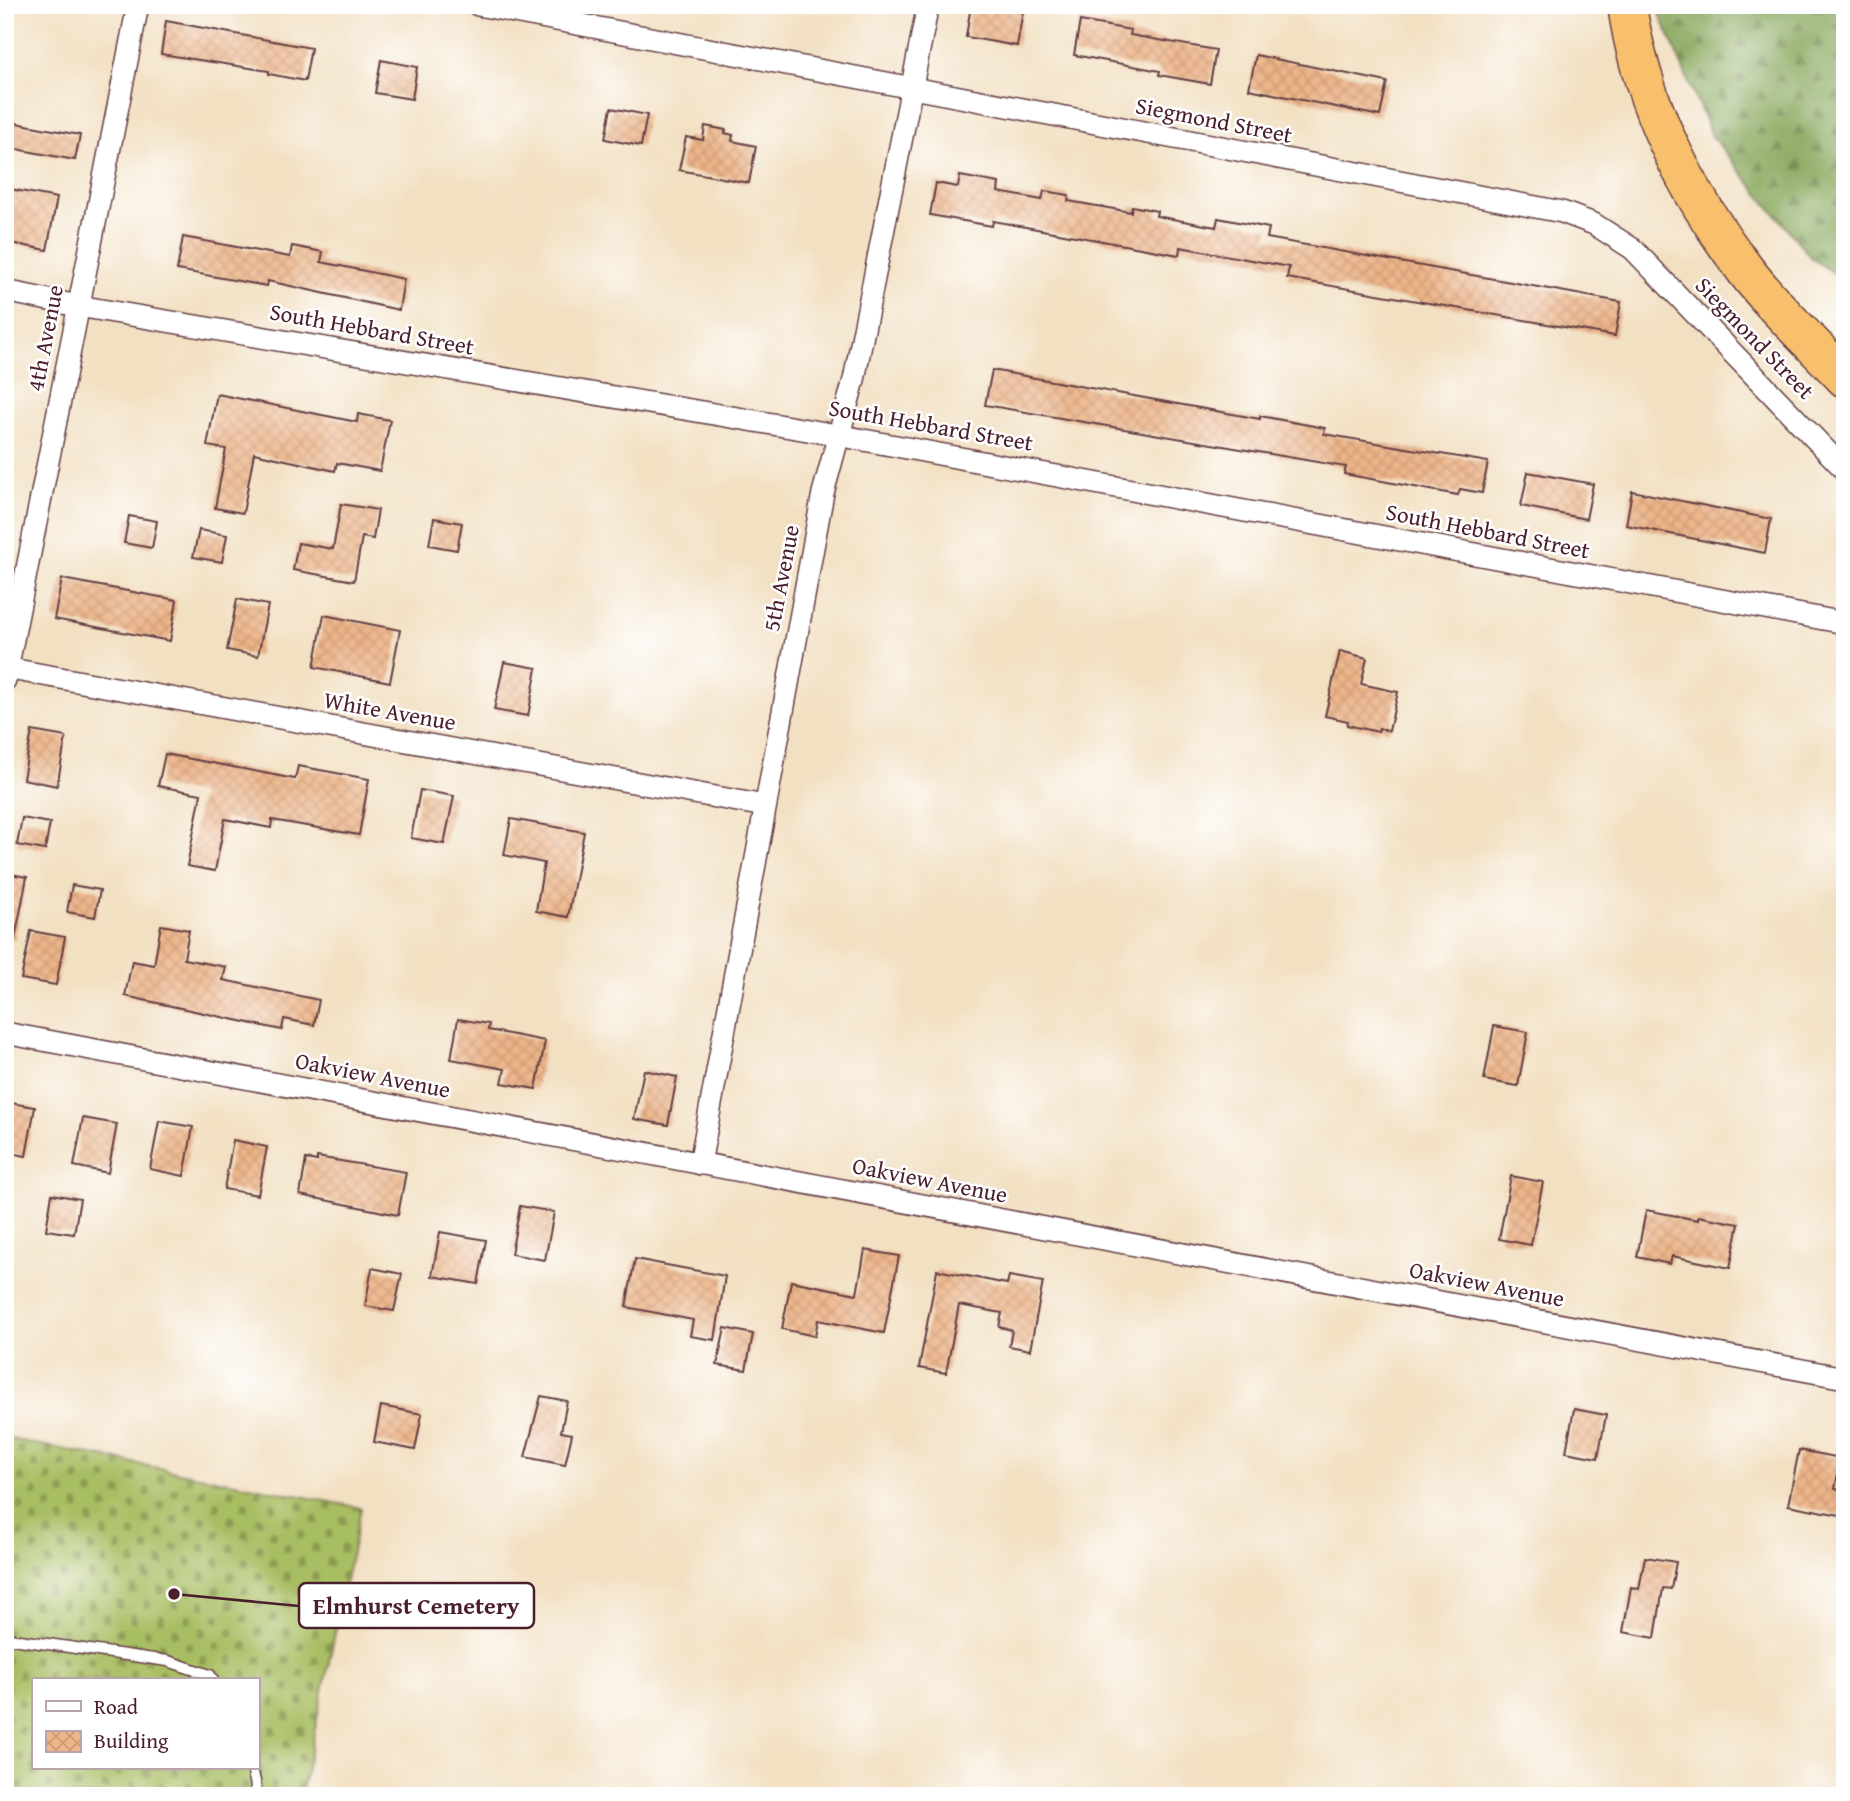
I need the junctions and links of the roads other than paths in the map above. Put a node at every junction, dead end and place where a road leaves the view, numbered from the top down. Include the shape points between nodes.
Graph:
1 (138, 5) edge
2 (478, 5) edge
3 (928, 5) edge
4 (1627, 5) edge
5 (914, 89) junction
6 (5, 291) edge
7 (78, 306) junction
8 (1845, 378) edge
9 (837, 435) junction
10 (1845, 470) edge
11 (1845, 623) edge
12 (6, 672) edge
13 (765, 806) junction
14 (5, 1033) edge
15 (700, 1164) junction
16 (1845, 1378) edge
17 (5, 1638) edge
18 (212, 1678) edge
19 (252, 1770) edge
20 (254, 1796) edge

1 - 7 street, 4th Avenue
2 - 5 street, Siegmond Street
3 - 5 street, 5th Avenue
4 - 8 highway via 1632,41 1657,123 1689,188 1747,273
5 - 9 street, 5th Avenue via 854,380
5 - 10 street, Siegmond Street via 1562,212 1594,224 1633,249
6 - 7 street, South Hebbard Street
7 - 9 street, South Hebbard Street
7 - 12 street, 4th Avenue
9 - 11 street, South Hebbard Street
9 - 13 street, 5th Avenue
12 - 13 street, White Avenue
13 - 15 street, 5th Avenue
14 - 15 street, Oakview Avenue
15 - 16 street, Oakview Avenue
17 - 18 lane via 168,1661
19 - 20 lane

